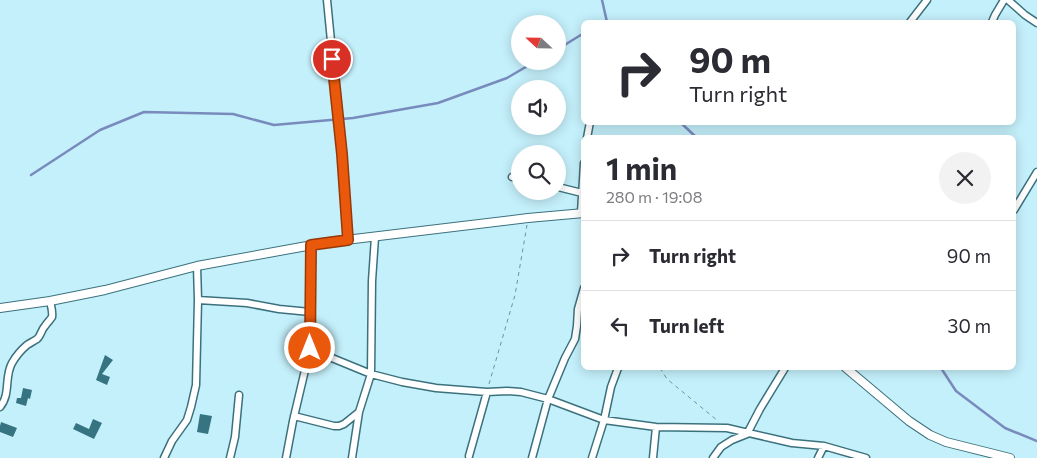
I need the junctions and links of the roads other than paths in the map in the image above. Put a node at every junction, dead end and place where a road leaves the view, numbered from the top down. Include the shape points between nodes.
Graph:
1 (327, 0) edge
2 (927, 0) edge
3 (1006, 0) edge
4 (912, 20) edge
5 (993, 20) edge
6 (1037, 23) edge
7 (1037, 172) edge
8 (566, 189) edge
9 (581, 193) edge
10 (1016, 207) edge
11 (581, 213) edge
12 (375, 237) junction
13 (348, 240) junction
14 (311, 245) junction
15 (198, 266) junction
16 (581, 298) edge
17 (198, 300) junction
18 (50, 301) junction
19 (0, 308) edge
20 (310, 312) junction
21 (310, 348) junction
22 (617, 370) edge
23 (784, 370) edge
24 (848, 370) edge
25 (371, 374) junction
26 (487, 392) junction
27 (239, 394) dead end
28 (548, 398) junction
29 (0, 407) edge
30 (359, 412) junction
31 (294, 416) junction
32 (604, 420) junction
33 (656, 427) junction
34 (747, 434) junction
35 (824, 446) junction
36 (469, 456) dead end
37 (995, 457) edge
38 (164, 458) edge
39 (230, 458) edge
40 (286, 458) edge
41 (352, 458) edge
42 (532, 458) edge
43 (592, 458) edge
44 (653, 458) edge
45 (712, 458) edge
46 (818, 458) edge
47 (866, 458) edge
48 (1010, 458) edge

1 - 13 street
2 - 4 street
3 - 5 street
3 - 6 street
7 - 10 street
8 - 9 street
11 - 12 street
12 - 13 street
12 - 25 street
13 - 14 street
14 - 15 street
14 - 20 street
15 - 17 street
15 - 18 street
16 - 28 street via 575,338
17 - 20 street
17 - 38 street via 194,396 186,420
18 - 19 street
18 - 29 street via 52,317 40,336 20,352 11,365 7,392
20 - 21 street
21 - 25 street
21 - 31 street
22 - 32 street
23 - 34 street
24 - 37 street via 930,435
25 - 26 street via 436,388
25 - 30 street
26 - 28 street via 521,392
26 - 36 street
27 - 39 street
28 - 32 street
28 - 42 street
30 - 31 street via 339,426
30 - 41 street
31 - 40 street
32 - 33 street
32 - 43 street
33 - 34 street via 728,428
33 - 44 street
34 - 35 street
34 - 45 street via 721,447
35 - 46 street
35 - 47 street
37 - 48 street

